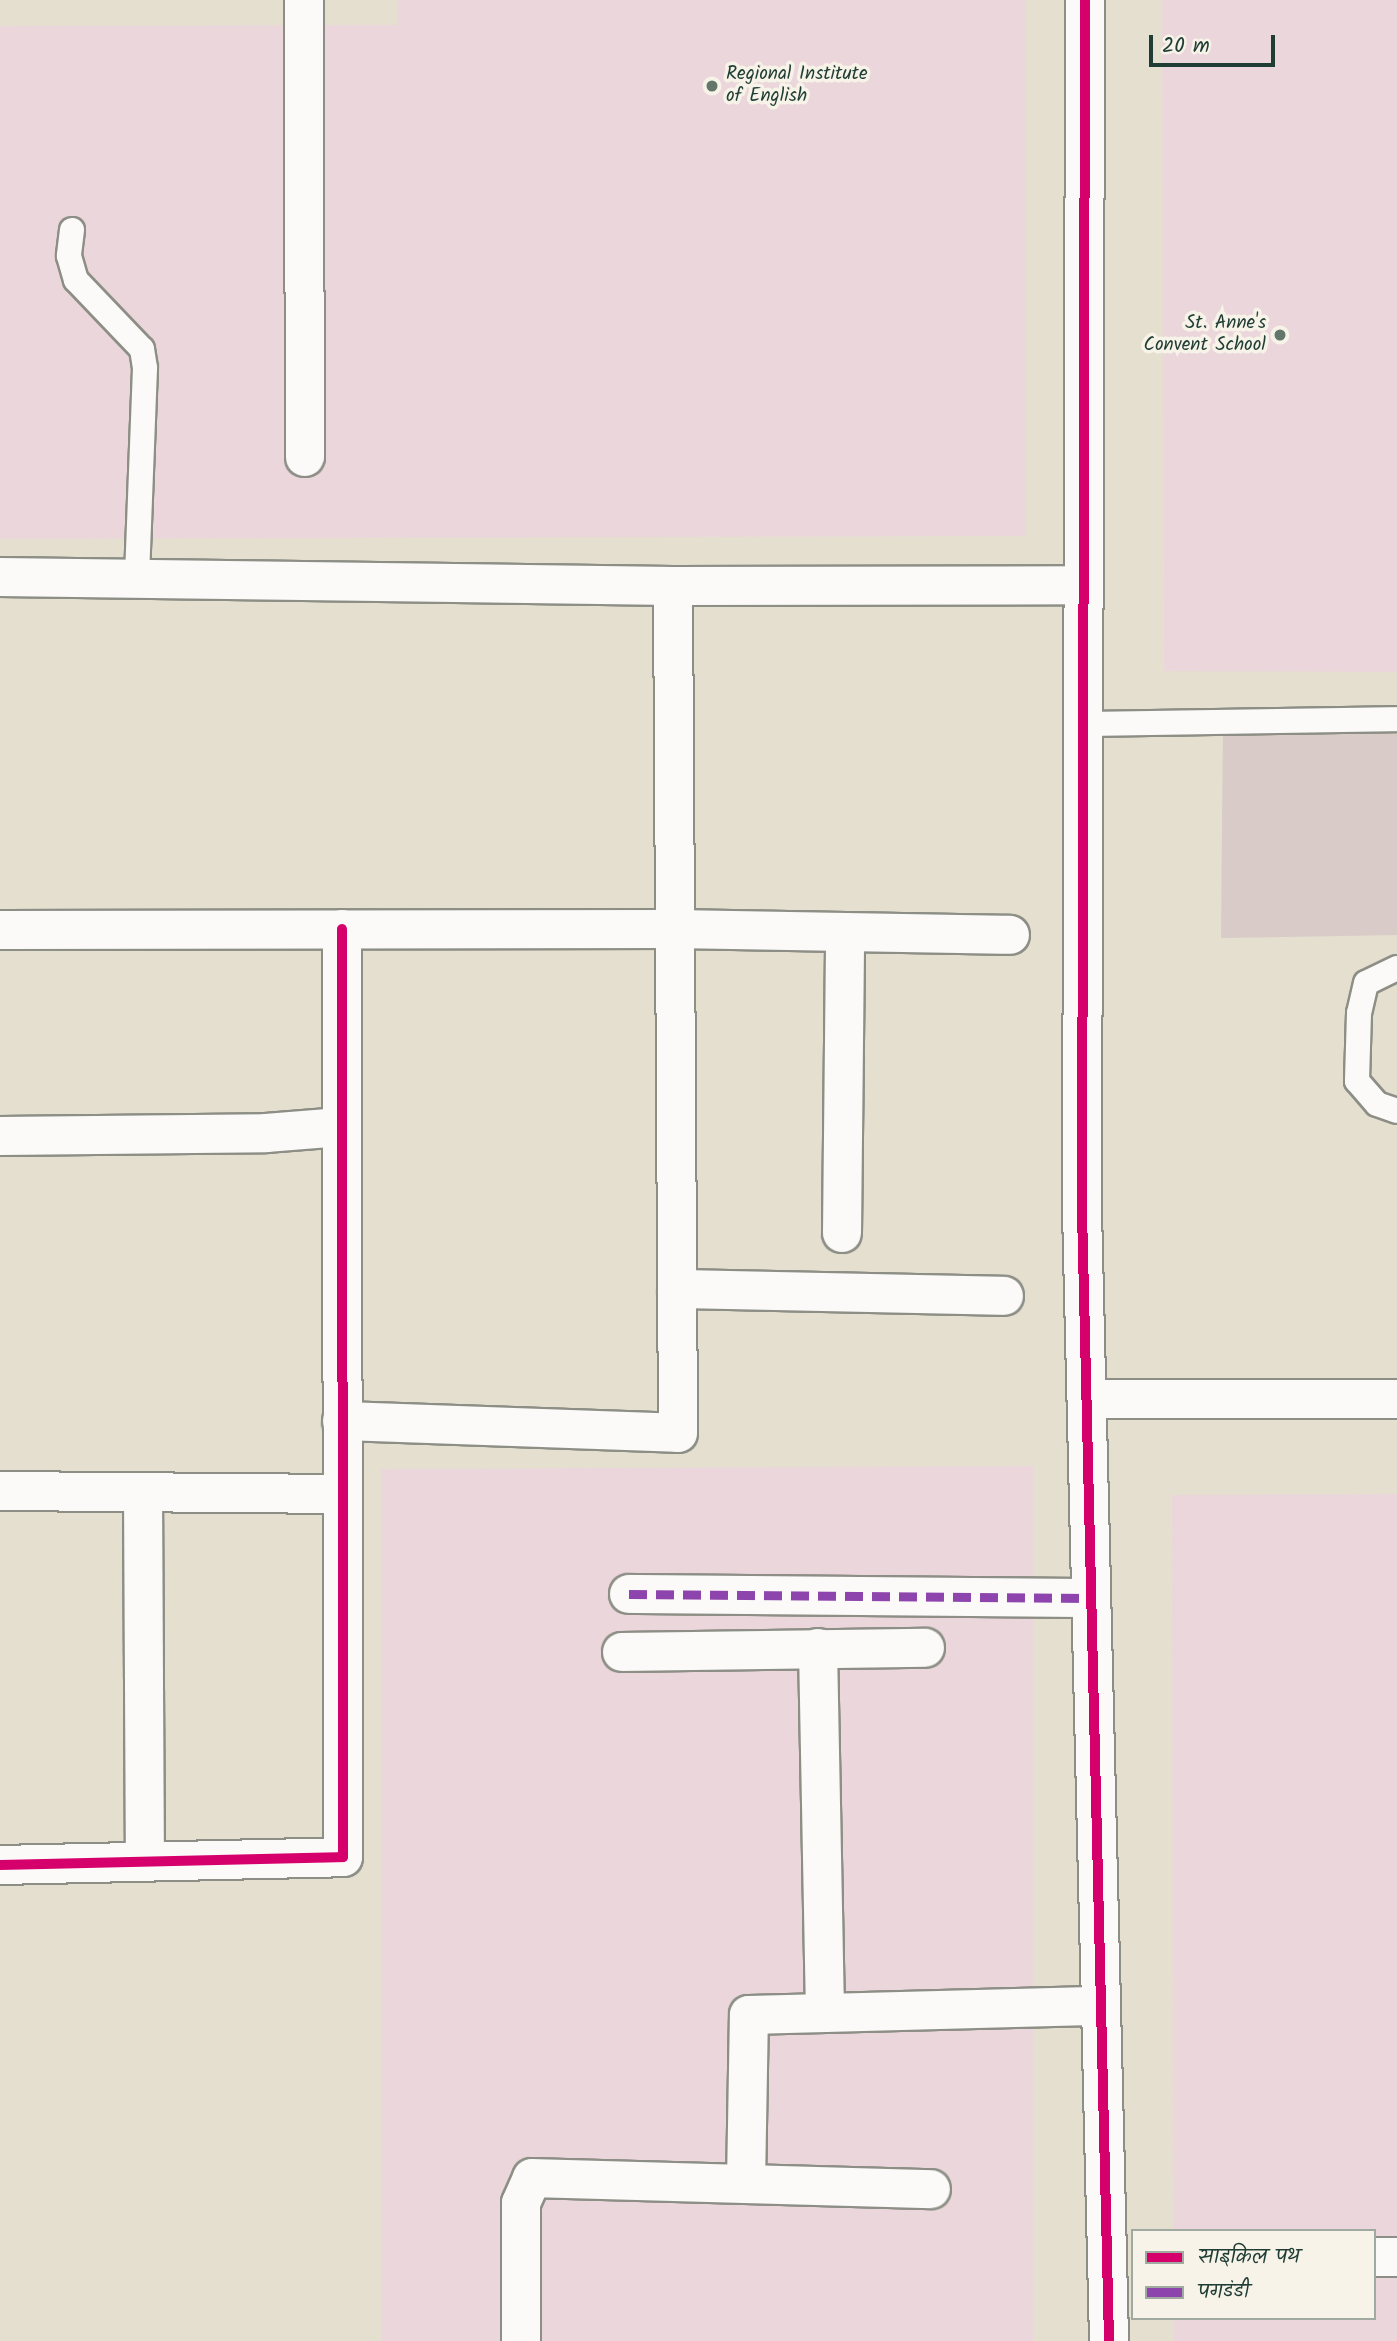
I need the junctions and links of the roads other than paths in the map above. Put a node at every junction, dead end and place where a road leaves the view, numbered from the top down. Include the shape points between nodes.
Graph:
1 (304, 0) edge
2 (1085, 0) edge
3 (72, 230) dead end
4 (305, 457) dead end
5 (0, 577) edge
6 (137, 578) junction
7 (1084, 585) junction
8 (673, 586) junction
9 (1397, 719) edge
10 (1083, 724) junction
11 (342, 929) junction
12 (675, 929) junction
13 (0, 930) edge
14 (845, 932) junction
15 (1010, 935) dead end
16 (1397, 968) edge
17 (1397, 1111) edge
18 (341, 1127) junction
19 (0, 1136) edge
20 (842, 1233) dead end
21 (677, 1289) junction
22 (1004, 1296) dead end
23 (1087, 1399) junction
24 (1397, 1399) edge
25 (342, 1420) junction
26 (0, 1491) edge
27 (143, 1492) junction
28 (342, 1494) junction
29 (629, 1594) dead end
30 (1091, 1598) junction
31 (818, 1648) junction
32 (925, 1648) dead end
33 (622, 1652) dead end
34 (145, 1861) junction
35 (0, 1865) edge
36 (1101, 2006) junction
37 (825, 2013) junction
38 (746, 2184) junction
39 (931, 2189) dead end
40 (1120, 2257) edge
41 (1376, 2257) edge
42 (1397, 2257) edge
43 (521, 2341) edge
44 (1109, 2341) edge

1 - 4 street
2 - 7 street
3 - 6 lane via 69,256 76,280 142,349
5 - 6 street
6 - 8 street
7 - 8 street
7 - 10 street
8 - 12 street
9 - 10 lane
10 - 23 street
11 - 12 street
11 - 13 street
11 - 18 street
12 - 14 street
12 - 21 street
14 - 15 street
14 - 20 street
16 - 17 lane via 1366,983 1359,1013 1357,1081 1377,1104
18 - 19 street via 266,1133
18 - 25 street
21 - 22 street
21 - 25 street via 678,1433
23 - 24 street
23 - 30 street
25 - 28 street
26 - 27 street
27 - 28 street
27 - 34 street
28 - 34 street via 343,1857
29 - 30 street
30 - 36 street
31 - 32 street
31 - 33 street
31 - 37 street
34 - 35 street
36 - 37 street
36 - 40 street
37 - 38 street via 749,2015
38 - 39 street
38 - 43 street via 532,2178 521,2203
40 - 44 street
41 - 42 street

